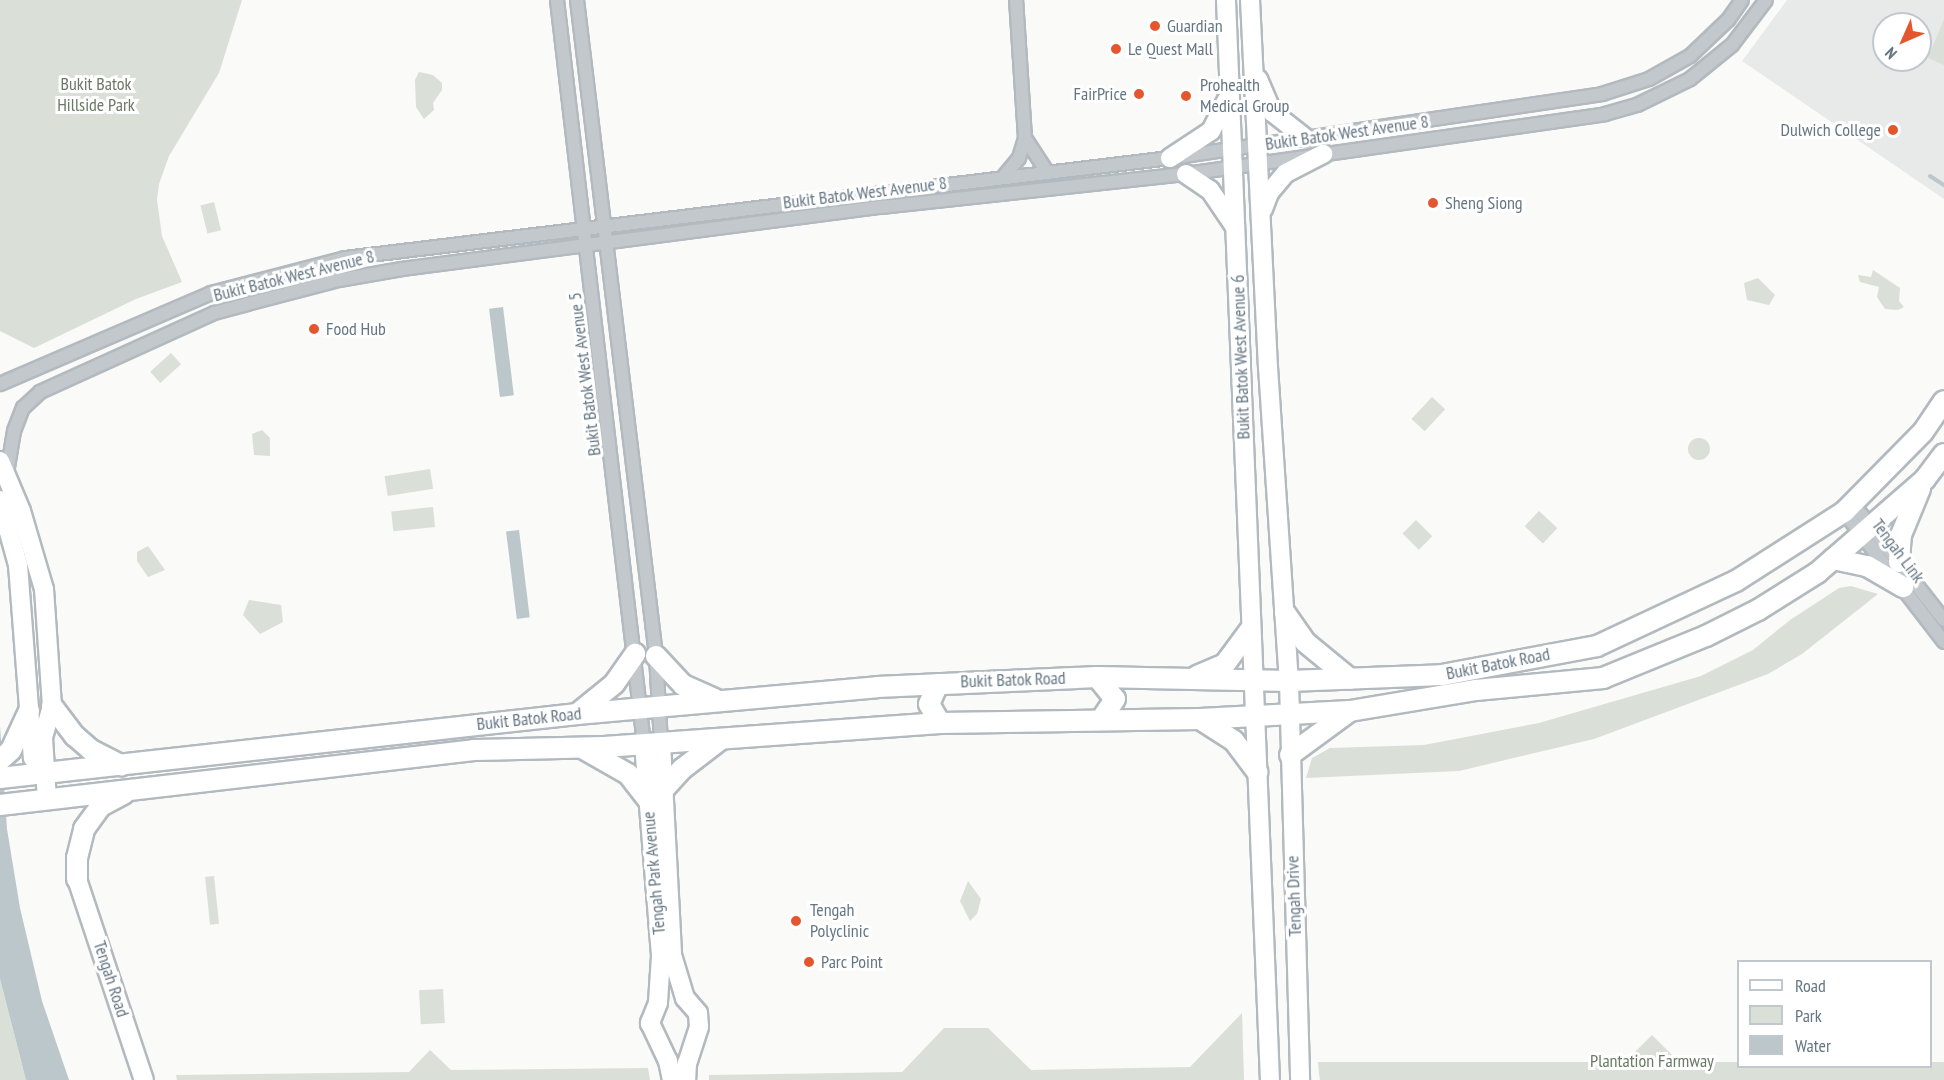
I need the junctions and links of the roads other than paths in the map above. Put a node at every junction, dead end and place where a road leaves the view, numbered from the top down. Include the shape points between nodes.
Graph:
1 (557, 0) edge
2 (577, 0) edge
3 (1016, 0) edge
4 (1226, 0) edge
5 (1250, 0) edge
6 (1742, 0) edge
7 (1766, 0) edge
8 (1252, 63) junction
9 (1229, 95) junction
10 (1304, 137) junction
11 (1025, 138) junction
12 (1257, 145) junction
13 (1232, 148) junction
14 (1323, 154) junction
15 (1170, 158) junction
16 (1258, 164) junction
17 (1233, 167) junction
18 (1046, 170) junction
19 (1186, 174) junction
20 (1004, 176) junction
21 (1261, 216) junction
22 (606, 225) junction
23 (1236, 228) junction
24 (585, 229) junction
25 (608, 241) junction
26 (587, 244) junction
27 (241, 285) junction
28 (247, 304) junction
29 (0, 384) edge
30 (1944, 401) edge
31 (1944, 454) edge
32 (3, 469) edge
33 (1925, 479) junction
34 (0, 500) edge
35 (1849, 508) junction
36 (1868, 531) junction
37 (1833, 559) junction
38 (1899, 562) junction
39 (1903, 587) junction
40 (1285, 613) junction
41 (1944, 620) edge
42 (1250, 630) junction
43 (25, 641) junction
44 (1944, 642) edge
45 (49, 647) junction
46 (635, 654) junction
47 (656, 656) junction
48 (1097, 677) junction
49 (1186, 679) junction
50 (1350, 679) junction
51 (1253, 680) junction
52 (1289, 681) junction
53 (938, 684) junction
54 (721, 701) junction
55 (52, 706) junction
56 (649, 707) junction
57 (29, 711) junction
58 (1350, 711) junction
59 (1290, 713) junction
60 (577, 714) junction
61 (1255, 714) junction
62 (1200, 719) junction
63 (1101, 720) junction
64 (940, 723) junction
65 (722, 738) junction
66 (652, 743) junction
67 (581, 747) junction
68 (1290, 755) junction
69 (0, 760) edge
70 (123, 766) junction
71 (1257, 772) junction
72 (40, 773) junction
73 (0, 778) edge
74 (140, 787) junction
75 (656, 795) junction
76 (41, 800) junction
77 (0, 805) edge
78 (77, 879) joint
79 (685, 998) junction
80 (658, 1003) junction
81 (144, 1080) edge
82 (672, 1080) edge
83 (686, 1080) edge
84 (1270, 1080) edge
85 (1300, 1080) edge

1 - 24 street, Bukit Batok West Avenue 5
2 - 22 street, Bukit Batok West Avenue 5
3 - 11 street
4 - 9 street, Bukit Batok West Avenue 6
5 - 8 street, Bukit Batok West Avenue 6
6 - 10 street, Bukit Batok West Avenue 8 via 1728,20 1690,56 1625,88
7 - 14 street, Bukit Batok West Avenue 8 via 1749,26 1715,60 1668,92 1637,105 1605,114
8 - 10 street via 1272,112
8 - 12 street, Bukit Batok West Avenue 6
9 - 13 street, Bukit Batok West Avenue 6
9 - 15 street via 1212,131
10 - 12 street, Bukit Batok West Avenue 8
11 - 18 street
11 - 20 street via 1019,158
12 - 13 street, Bukit Batok West Avenue 8
12 - 16 street, Bukit Batok West Avenue 6
13 - 15 street, Bukit Batok West Avenue 8
13 - 17 street, Bukit Batok West Avenue 6
14 - 16 street, Bukit Batok West Avenue 8
14 - 21 street via 1278,180
15 - 18 street, Bukit Batok West Avenue 8
16 - 17 street, Bukit Batok West Avenue 8
16 - 21 street, Bukit Batok West Avenue 6
17 - 19 street, Bukit Batok West Avenue 8
17 - 23 street, Bukit Batok West Avenue 6
18 - 20 street, Bukit Batok West Avenue 8
19 - 23 street via 1210,189
19 - 25 street, Bukit Batok West Avenue 8
20 - 22 street, Bukit Batok West Avenue 8
21 - 40 street, Bukit Batok West Avenue 6
22 - 24 street, Bukit Batok West Avenue 8
22 - 25 street, Bukit Batok West Avenue 5
23 - 42 street, Bukit Batok West Avenue 6
24 - 26 street, Bukit Batok West Avenue 5
24 - 27 street, Bukit Batok West Avenue 8 via 345,258
25 - 26 street, Bukit Batok West Avenue 8
25 - 47 street, Bukit Batok West Avenue 5
26 - 28 street, Bukit Batok West Avenue 8 via 339,280
26 - 46 street, Bukit Batok West Avenue 5
27 - 28 street via 236,296
27 - 29 street, Bukit Batok West Avenue 8 via 211,293
28 - 32 street, Bukit Batok West Avenue 8 via 214,313 40,392 23,408
30 - 35 main road, Bukit Batok Road via 1923,432
31 - 33 main road, Bukit Batok Road
32 - 45 street via 44,589
33 - 36 main road, Bukit Batok Road
33 - 38 main road via 1906,517
34 - 43 street via 18,566
35 - 36 street, Tengah Link
35 - 50 main road, Bukit Batok Road via 1736,581 1597,646 1442,675
36 - 37 main road, Bukit Batok Road
36 - 38 street, Tengah Link
36 - 39 street, Tengah Link
37 - 39 main road via 1867,566
37 - 58 main road, Bukit Batok Road via 1758,610 1603,678 1476,690
38 - 41 street, Tengah Link
39 - 44 street, Tengah Link
40 - 50 main road via 1305,642
40 - 52 street, Bukit Batok West Avenue 6
42 - 49 main road via 1225,664
42 - 51 street, Bukit Batok West Avenue 6
43 - 45 street via 34,656 45,653
43 - 57 street
45 - 55 street
46 - 56 street, Bukit Batok West Avenue 5
46 - 60 main road via 614,684
47 - 54 main road via 682,685
47 - 56 street, Bukit Batok West Avenue 5
48 - 49 main road, Bukit Batok Road
48 - 53 main road, Bukit Batok Road
48 - 63 main road via 1115,699
49 - 51 main road, Bukit Batok Road
50 - 52 main road, Bukit Batok Road
51 - 52 main road, Bukit Batok Road
51 - 61 street, Bukit Batok West Avenue 6
52 - 59 street, Bukit Batok West Avenue 6
53 - 54 main road, Bukit Batok Road
53 - 64 main road via 929,704
54 - 56 main road, Bukit Batok Road
55 - 70 main road via 83,743
55 - 72 street via 43,738
56 - 60 main road, Bukit Batok Road
56 - 66 street, Bukit Batok West Avenue 5
56 - 66 street, Bukit Batok West Avenue 5
57 - 69 main road via 11,750
57 - 72 street
58 - 59 main road, Bukit Batok Road
58 - 68 main road
59 - 61 main road, Bukit Batok Road
59 - 68 street, Tengah Drive
60 - 70 main road, Bukit Batok Road
61 - 62 main road, Bukit Batok Road
61 - 71 street, Tengah Drive
62 - 63 main road, Bukit Batok Road
62 - 71 main road via 1234,741
63 - 64 main road, Bukit Batok Road
64 - 65 main road, Bukit Batok Road
65 - 66 main road, Bukit Batok Road
65 - 75 main road via 701,752
66 - 67 main road, Bukit Batok Road
66 - 75 street, Tengah Park Avenue
67 - 74 main road, Bukit Batok Road via 417,755
67 - 75 main road
68 - 85 street, Tengah Drive
70 - 72 main road, Bukit Batok Road
71 - 84 street, Tengah Drive
72 - 73 main road, Bukit Batok Road
72 - 76 street
74 - 76 main road, Bukit Batok Road
74 - 78 main road via 112,799 93,815 79,843
75 - 79 street, Tengah Park Avenue via 672,955
75 - 80 street, Tengah Park Avenue via 661,956
76 - 77 main road, Bukit Batok Road
78 - 81 street, Tengah Road
79 - 80 street
79 - 83 street, Tengah Park Avenue via 698,1013 699,1027 687,1063
80 - 82 street, Tengah Park Avenue via 651,1023

